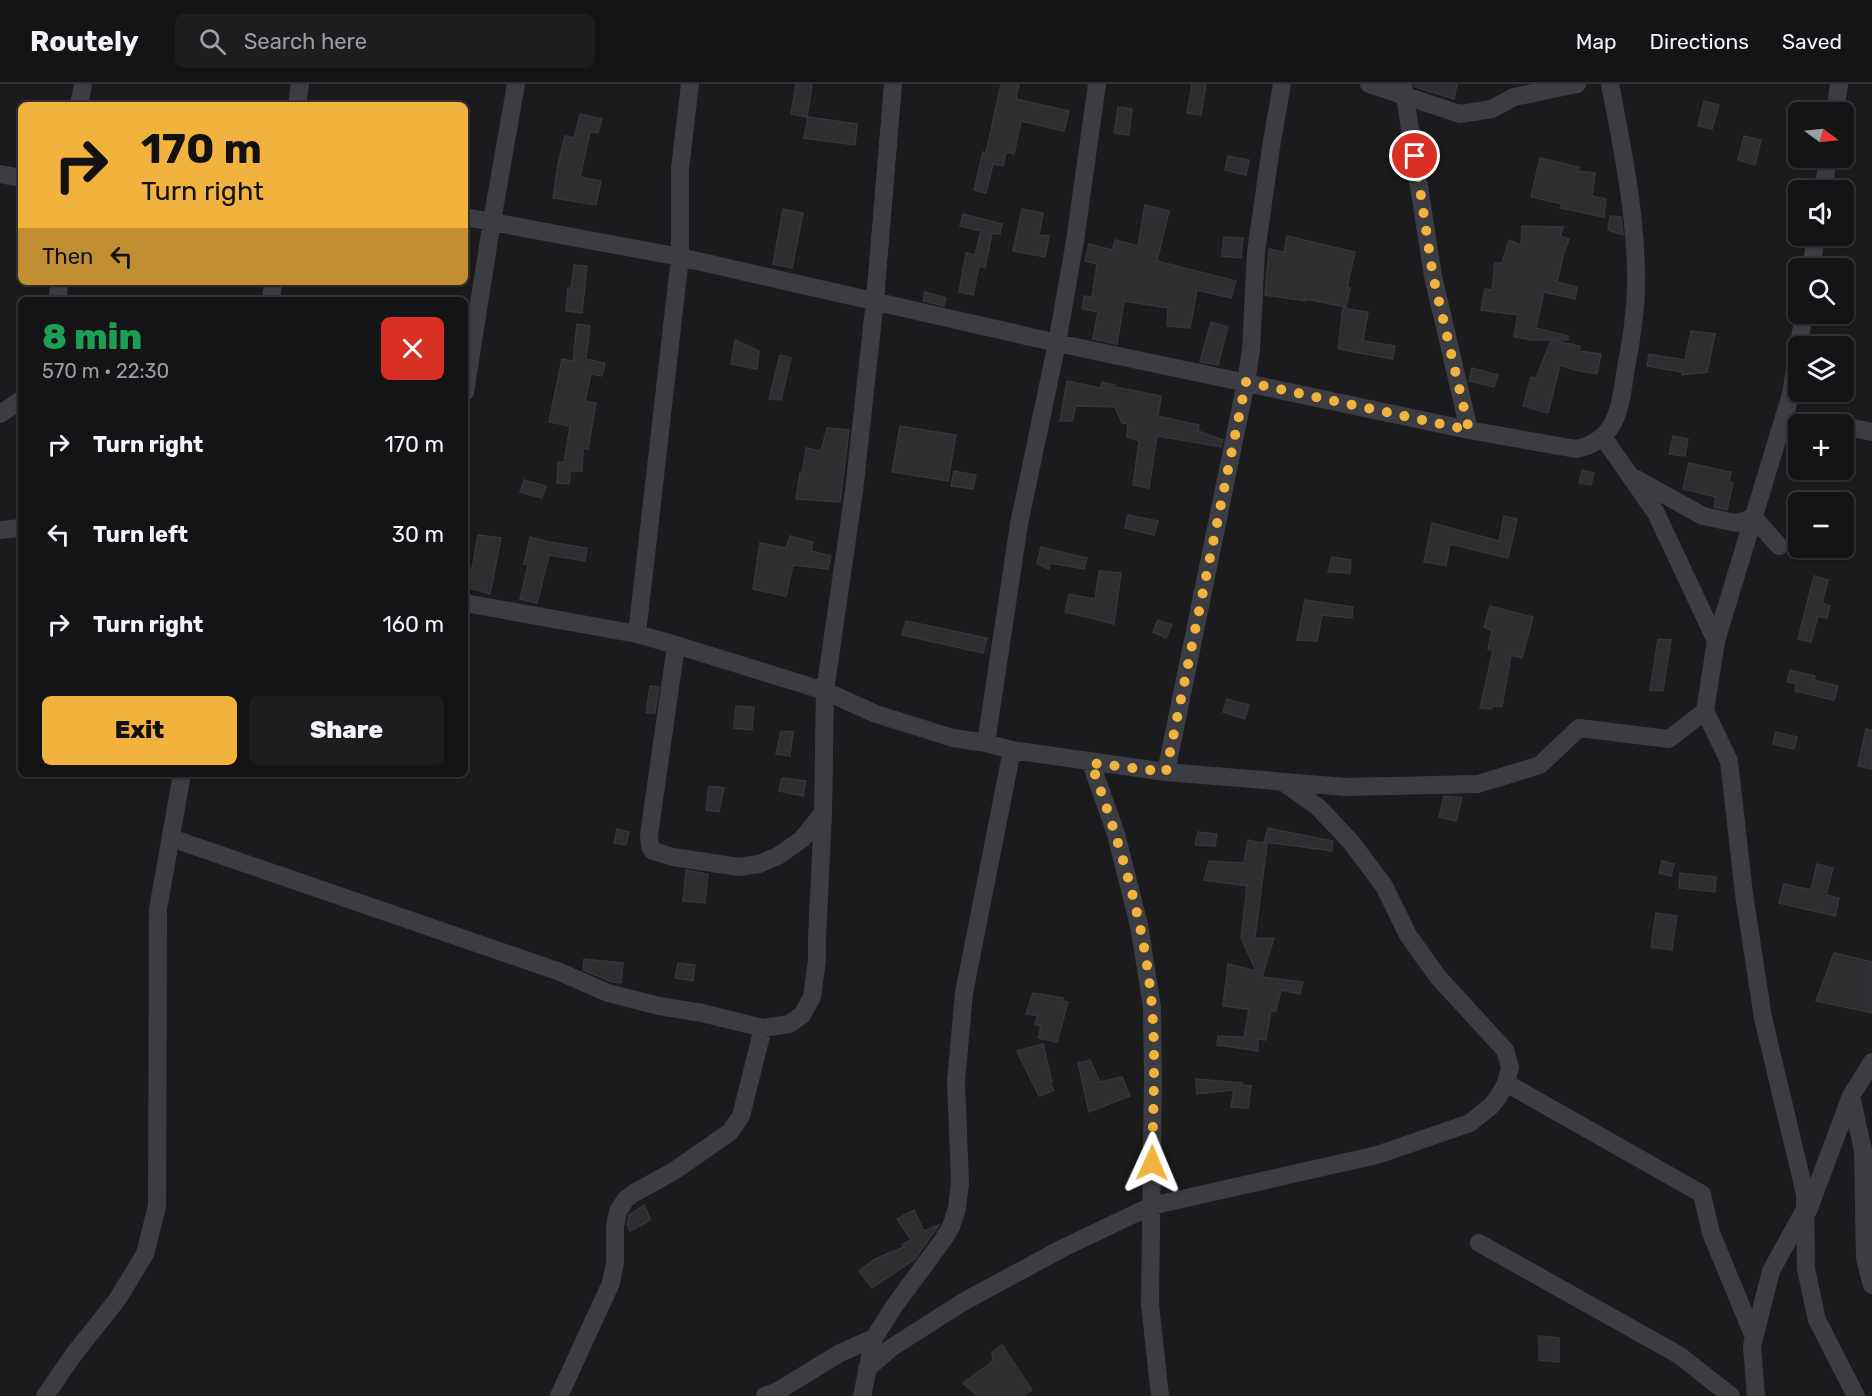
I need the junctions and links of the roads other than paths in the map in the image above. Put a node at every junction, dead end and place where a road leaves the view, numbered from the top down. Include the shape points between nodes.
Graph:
1 (83, 84) edge
2 (300, 84) edge
3 (516, 84) edge
4 (690, 84) edge
5 (892, 84) edge
6 (1097, 84) edge
7 (1282, 84) edge
8 (1369, 84) edge
9 (1577, 84) edge
10 (1610, 84) edge
11 (1839, 84) edge
12 (1404, 90) edge
13 (80, 102) edge
14 (297, 102) edge
15 (1836, 102) edge
16 (0, 174) edge
17 (18, 177) edge
18 (468, 217) edge
19 (492, 221) junction
20 (680, 257) junction
21 (875, 300) junction
22 (1802, 324) edge
23 (1057, 343) junction
24 (468, 373) edge
25 (1246, 382) junction
26 (18, 402) edge
27 (0, 414) edge
28 (1854, 428) edge
29 (1469, 430) junction
30 (1872, 432) edge
31 (1604, 437) junction
32 (1630, 475) junction
33 (1754, 518) junction
34 (18, 528) edge
35 (0, 530) edge
36 (1779, 546) dead end
37 (468, 604) edge
38 (638, 634) junction
39 (1716, 641) junction
40 (676, 645) junction
41 (825, 691) junction
42 (1705, 711) junction
43 (986, 743) junction
44 (1012, 750) junction
45 (1091, 763) junction
46 (1166, 772) junction
47 (181, 777) edge
48 (1282, 782) junction
49 (823, 813) junction
50 (171, 837) junction
51 (763, 1028) junction
52 (1872, 1062) edge
53 (1506, 1083) junction
54 (1851, 1096) junction
55 (1151, 1206) junction
56 (1805, 1215) junction
57 (1479, 1243) dead end
58 (1872, 1285) edge
59 (1754, 1337) junction
60 (874, 1338) junction
61 (867, 1369) junction
62 (45, 1396) edge
63 (559, 1396) edge
64 (765, 1396) edge
65 (862, 1396) edge
66 (1160, 1396) edge
67 (1731, 1396) edge
68 (1756, 1396) edge
69 (1856, 1396) edge

1 - 13 street
2 - 14 street
3 - 19 street
4 - 20 street via 680,168
5 - 21 street
6 - 23 street
7 - 25 street via 1256,252
8 - 12 street
9 - 12 street via 1514,97 1492,109 1460,114
10 - 31 street via 1629,177 1636,274 1632,335 1620,409
11 - 15 street
12 - 29 street via 1433,276
16 - 17 street
18 - 19 street
19 - 20 street
19 - 24 street
20 - 21 street
20 - 38 street
21 - 23 street
21 - 41 street via 854,491
22 - 33 street via 1791,394
23 - 25 street
23 - 43 street via 1019,524
25 - 29 street
25 - 46 street
26 - 27 street
28 - 30 street
29 - 31 street via 1576,449
31 - 32 street
32 - 33 street via 1703,516 1736,523
32 - 39 street via 1656,513
33 - 36 street
33 - 39 street
34 - 35 street
37 - 38 street
38 - 40 street
39 - 42 street
40 - 41 street
40 - 49 street via 650,835 653,851 739,867 759,864 802,839
41 - 43 street via 876,714 953,738
41 - 49 street
42 - 48 street via 1669,739 1579,728 1540,765 1478,784 1346,787
42 - 56 street via 1730,761 1744,894 1763,1018 1805,1194
43 - 44 street
44 - 45 street
44 - 60 street via 964,993 956,1081 960,1183 957,1208 943,1240
45 - 46 street
45 - 55 street via 1116,834 1139,925 1152,1007
46 - 48 street
47 - 50 street
48 - 53 street via 1318,807 1358,851 1384,886 1408,935 1438,977 1505,1050 1510,1067
49 - 51 street via 818,960 812,997 802,1015 789,1024
50 - 51 street via 560,972 608,993
50 - 62 street via 159,909 158,1206 145,1254 117,1300
51 - 63 street via 741,1116 730,1132 634,1193 618,1211 611,1283
52 - 54 street
53 - 55 street via 1491,1106 1470,1123 1377,1155
53 - 59 street via 1702,1194 1711,1233
54 - 56 street
54 - 58 street via 1863,1150 1865,1258
55 - 61 street via 1062,1248 963,1302 891,1347
55 - 66 street via 1150,1304
56 - 59 street via 1771,1271
56 - 69 street via 1806,1269 1817,1320
57 - 67 street via 1678,1355
59 - 68 street
60 - 61 street
60 - 64 street
61 - 65 street

